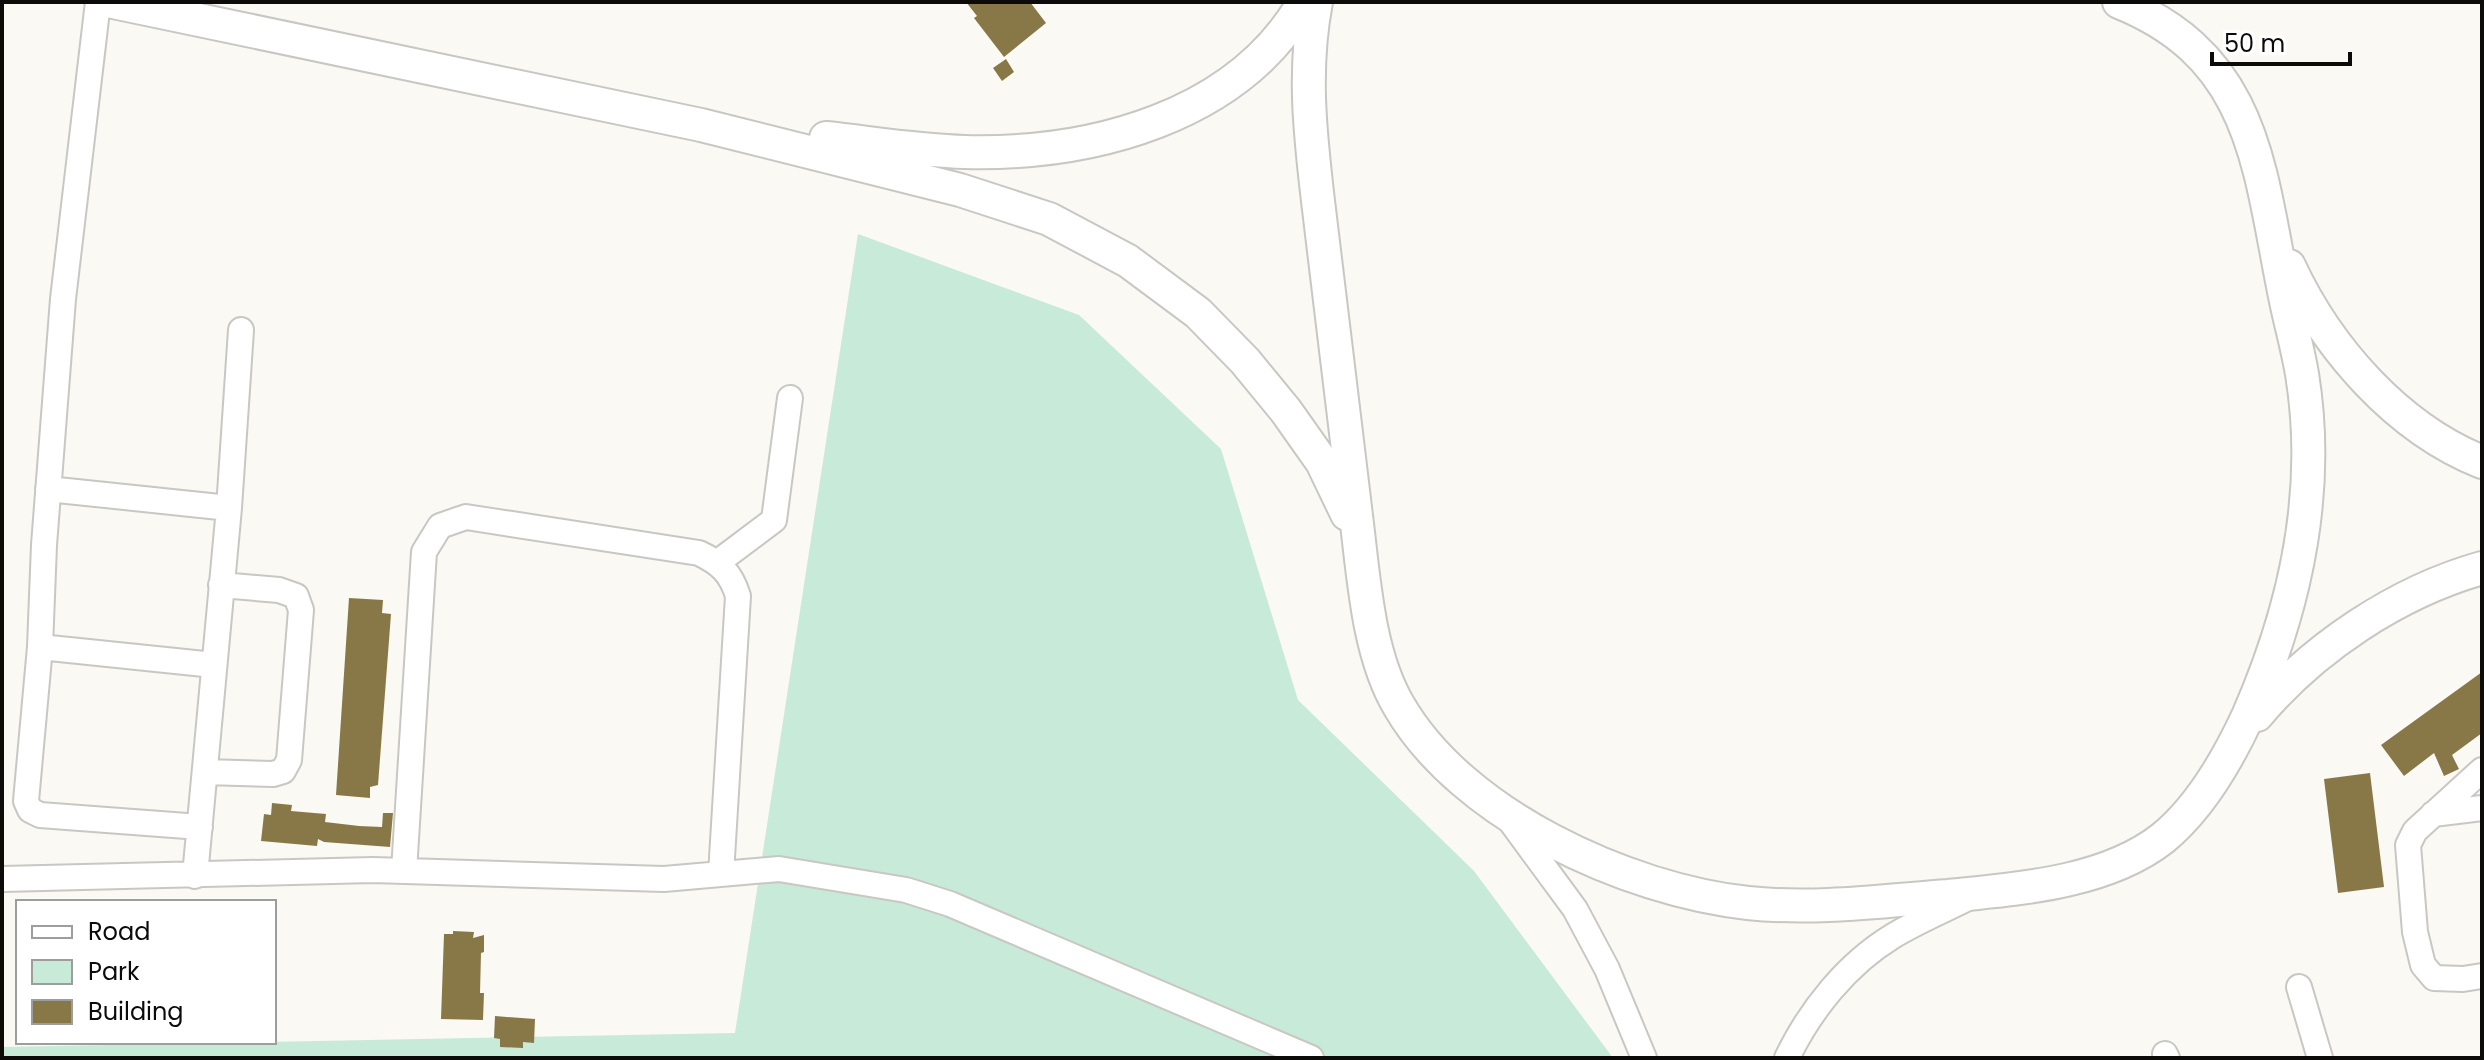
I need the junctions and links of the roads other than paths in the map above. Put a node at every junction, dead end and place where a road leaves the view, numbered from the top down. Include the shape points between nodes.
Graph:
1 (98, 2) edge
2 (113, 2) edge
3 (1304, 2) edge
4 (1316, 2) edge
5 (2119, 2) edge
6 (701, 125) junction
7 (2270, 227) junction
8 (241, 330) dead end
9 (790, 398) dead end
10 (2482, 462) edge
11 (48, 489) junction
12 (229, 508) junction
13 (718, 562) junction
14 (1363, 567) junction
15 (2482, 568) edge
16 (221, 585) junction
17 (40, 647) junction
18 (214, 665) junction
19 (2237, 739) junction
20 (2482, 770) edge
21 (205, 772) junction
22 (2482, 808) edge
23 (1501, 811) junction
24 (2433, 814) junction
25 (200, 827) junction
26 (404, 871) junction
27 (721, 874) junction
28 (195, 876) junction
29 (2, 879) edge
30 (1977, 893) junction
31 (2482, 976) edge
32 (2299, 987) dead end
33 (1311, 1058) edge
34 (1644, 1058) edge
35 (1787, 1058) edge
36 (2320, 1058) edge

1 - 11 street via 63,299
2 - 6 main road
3 - 6 main road via 1253,67 1200,103 1080,143 964,152
4 - 14 main road via 1308,47 1309,128
5 - 7 main road via 2177,32 2223,81 2253,147
6 - 14 main road via 960,190 1049,219 1128,261 1198,313 1286,411 1344,505
7 - 10 main road via 2296,282 2344,355 2402,412
7 - 19 main road via 2303,378 2307,496 2287,616
8 - 12 street
9 - 13 street via 774,520
11 - 12 street
11 - 17 street
12 - 16 street
13 - 26 street via 699,553 466,517 440,526 424,552
13 - 27 street via 738,596
14 - 23 main road via 1375,641 1398,706 1455,773
15 - 19 main road via 2407,598 2359,626 2277,691
16 - 18 street
16 - 21 street via 296,596 301,610 289,760 283,771 273,774
17 - 18 street
17 - 25 street via 26,801 30,810
18 - 21 street
19 - 30 main road via 2203,795 2168,834 2141,853 2076,878
20 - 24 street
21 - 25 street
22 - 24 street
23 - 30 main road via 1624,873 1745,903 1852,904
23 - 34 street via 1575,909
24 - 31 street via 2408,845 2423,965 2434,978
25 - 28 street
26 - 27 street via 664,879
26 - 28 street
27 - 33 street via 779,869 936,899
28 - 29 street
30 - 35 street via 1893,935 1860,959 1823,999
32 - 36 street

